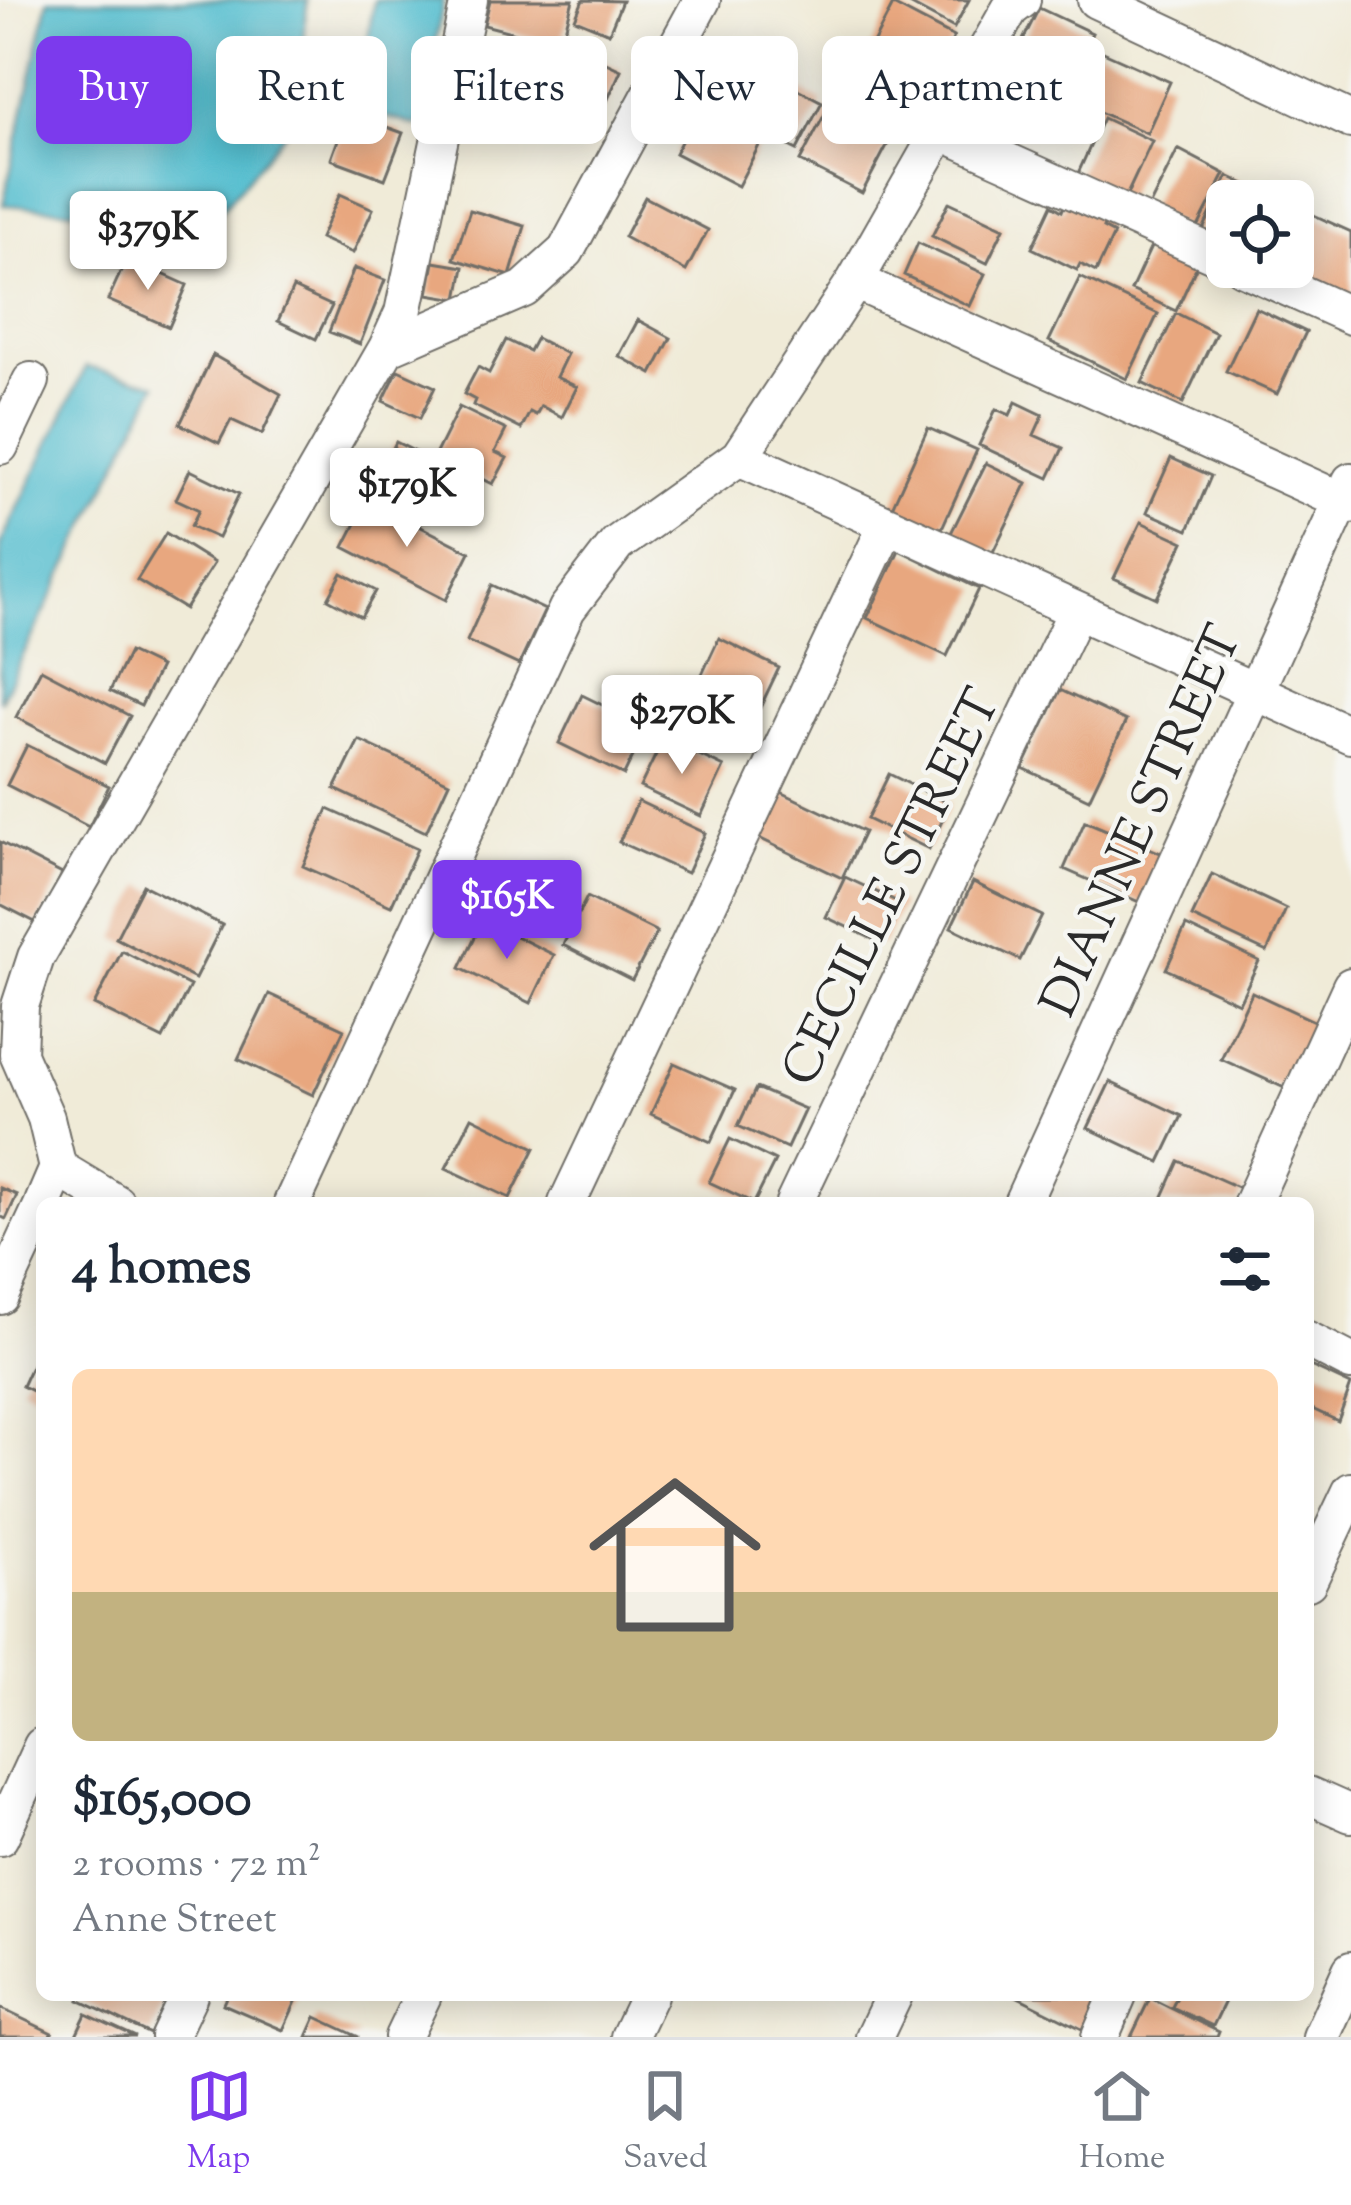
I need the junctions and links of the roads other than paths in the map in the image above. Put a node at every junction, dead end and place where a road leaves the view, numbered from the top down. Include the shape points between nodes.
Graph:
1 (470, 0) edge
2 (702, 0) edge
3 (1022, 0) edge
4 (1096, 0) edge
5 (995, 36) edge
6 (1351, 120) edge
7 (933, 144) edge
8 (969, 144) edge
9 (1206, 251) edge
10 (856, 280) junction
11 (1289, 288) edge
12 (1351, 316) edge
13 (387, 348) junction
14 (31, 381) dead end
15 (0, 446) edge
16 (739, 457) junction
17 (1348, 495) edge
18 (886, 527) junction
19 (1076, 612) junction
20 (1251, 691) junction
21 (1351, 735) edge
22 (1351, 986) edge
23 (58, 1168) junction
24 (46, 1197) edge
25 (106, 1197) edge
26 (295, 1197) edge
27 (570, 1197) edge
28 (797, 1197) edge
29 (1026, 1197) edge
30 (1255, 1197) edge
31 (34, 1244) edge
32 (0, 1296) edge
33 (1314, 1343) edge
34 (1351, 1362) edge
35 (1351, 1491) edge
36 (1314, 1569) edge
37 (36, 1759) edge
38 (1314, 1798) edge
39 (1351, 1814) edge
40 (0, 1837) edge
41 (1351, 1970) edge
42 (186, 2001) edge
43 (420, 2001) edge
44 (646, 2001) edge
45 (891, 2001) edge
46 (1115, 2001) edge
47 (169, 2037) edge
48 (403, 2037) edge
49 (629, 2037) edge
50 (874, 2037) edge
51 (1100, 2037) edge
52 (1321, 2037) edge

1 - 13 street via 404,313
2 - 13 street via 566,251 524,289
3 - 5 street
4 - 6 street
7 - 10 street
8 - 9 street
10 - 16 street
10 - 17 street
11 - 12 street
13 - 23 street via 36,957 20,1006 18,1054
14 - 15 street
16 - 18 street
16 - 26 street via 617,544 567,609
17 - 20 street, DIANNE STREET
18 - 19 street
18 - 27 street
19 - 20 street
19 - 28 street, CECILLE STREET
20 - 21 street
20 - 29 street, DIANNE STREET
22 - 30 street
23 - 24 street
23 - 25 street
31 - 32 street
33 - 34 street
35 - 36 street
37 - 40 street
38 - 39 street
41 - 52 street
42 - 47 street
43 - 48 street
44 - 49 street
45 - 50 street
46 - 51 street

